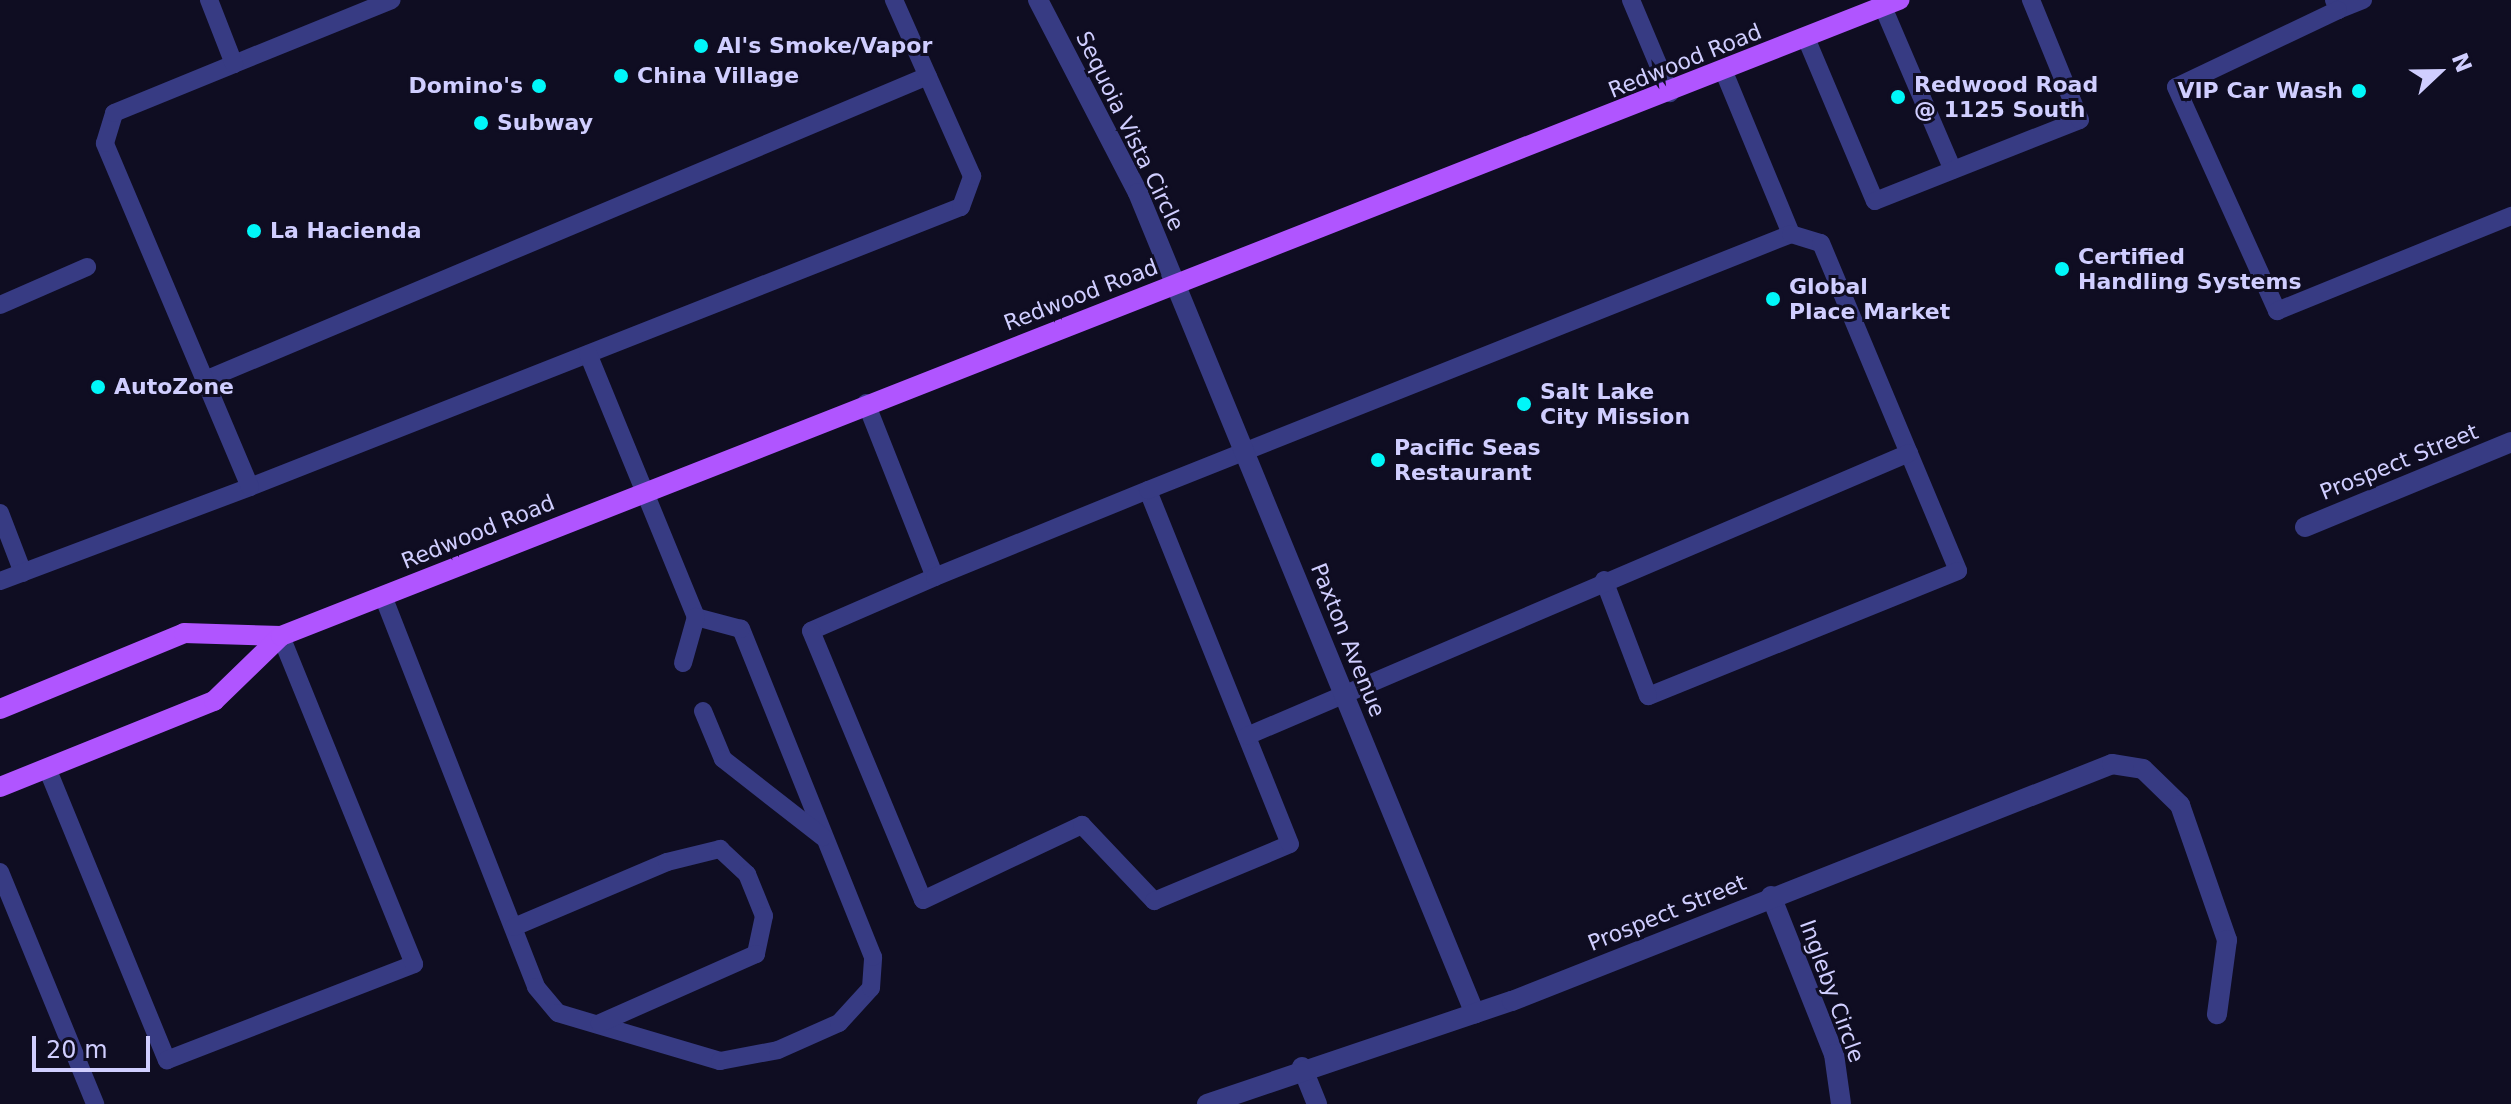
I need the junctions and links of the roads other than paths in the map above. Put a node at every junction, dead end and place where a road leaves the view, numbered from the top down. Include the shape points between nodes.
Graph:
1 (209, 0) edge
2 (392, 0) edge
3 (894, 0) edge
4 (1038, 0) edge
5 (1631, 0) edge
6 (2031, 0) edge
7 (2363, 0) edge
8 (1891, 3) edge
9 (2336, 5) edge
10 (1806, 38) junction
11 (234, 64) junction
12 (1724, 72) junction
13 (928, 76) junction
14 (1670, 93) junction
15 (1953, 170) junction
16 (2511, 216) edge
17 (1791, 234) junction
18 (87, 267) dead end
19 (1177, 284) junction
20 (0, 305) edge
21 (588, 354) junction
22 (205, 380) junction
23 (866, 403) junction
24 (2511, 442) edge
25 (1909, 453) junction
26 (1247, 455) junction
27 (250, 487) junction
28 (1148, 490) junction
29 (644, 491) junction
30 (0, 513) edge
31 (2305, 527) dead end
32 (23, 573) junction
33 (935, 577) junction
34 (1604, 580) junction
35 (0, 581) edge
36 (383, 596) junction
37 (696, 617) junction
38 (281, 636) junction
39 (683, 663) dead end
40 (1343, 692) junction
41 (0, 709) edge
42 (703, 711) dead end
43 (1247, 736) junction
44 (47, 768) junction
45 (0, 787) edge
46 (825, 839) junction
47 (0, 872) edge
48 (1771, 896) junction
49 (514, 927) junction
50 (1475, 1014) junction
51 (2217, 1014) dead end
52 (600, 1023) junction
53 (1302, 1067) junction
54 (95, 1104) edge
55 (1207, 1104) edge
56 (1317, 1104) edge
57 (1841, 1104) edge

1 - 11 lane
2 - 11 lane
3 - 13 lane
4 - 19 street, Sequoia Vista Circle
5 - 14 lane
6 - 15 lane via 2080,120
7 - 9 lane
8 - 10 main road, Redwood Road
8 - 15 lane
9 - 16 lane via 2176,87 2277,311
10 - 12 main road, Redwood Road
10 - 15 lane via 1875,201
11 - 22 lane via 114,113 105,143
12 - 14 main road, Redwood Road
12 - 17 lane
13 - 21 lane via 972,176 961,207
13 - 22 lane
14 - 19 main road, Redwood Road
17 - 25 lane via 1821,243 1835,265
17 - 26 lane
18 - 20 lane
19 - 23 main road, Redwood Road
19 - 26 street, Paxton Avenue
21 - 27 lane
21 - 29 lane
22 - 27 lane
23 - 29 main road, Redwood Road
23 - 33 lane
24 - 31 street, Prospect Street
25 - 34 lane
25 - 34 lane via 1958,571 1648,696
26 - 28 lane
26 - 40 street, Paxton Avenue
27 - 32 lane
28 - 33 lane
28 - 43 lane
29 - 36 main road, Redwood Road
29 - 37 lane
30 - 32 lane
32 - 35 lane
33 - 43 lane via 811,631 923,900 1082,825 1154,901 1290,844
34 - 40 lane
36 - 38 main road, Redwood Road
36 - 49 lane
37 - 39 lane
37 - 46 lane via 741,629
38 - 41 main road, Redwood Road via 184,633
38 - 44 main road, Redwood Road via 214,701
38 - 44 lane via 414,964 167,1060
40 - 43 lane
40 - 50 street, Paxton Avenue
42 - 46 lane via 723,759
44 - 45 main road, Redwood Road
46 - 52 lane via 873,957 871,988 839,1023 778,1050 720,1061
47 - 54 lane
48 - 50 street, Prospect Street
48 - 51 street, Prospect Street via 2090,769 2143,769 2180,805 2219,900 2227,940
48 - 57 street, Ingleby Circle via 1834,1054
49 - 52 lane via 536,987 558,1013
49 - 52 lane via 667,862 720,849 747,874 764,916 756,954
50 - 53 street, Prospect Street
53 - 55 street, Prospect Street
53 - 56 street

